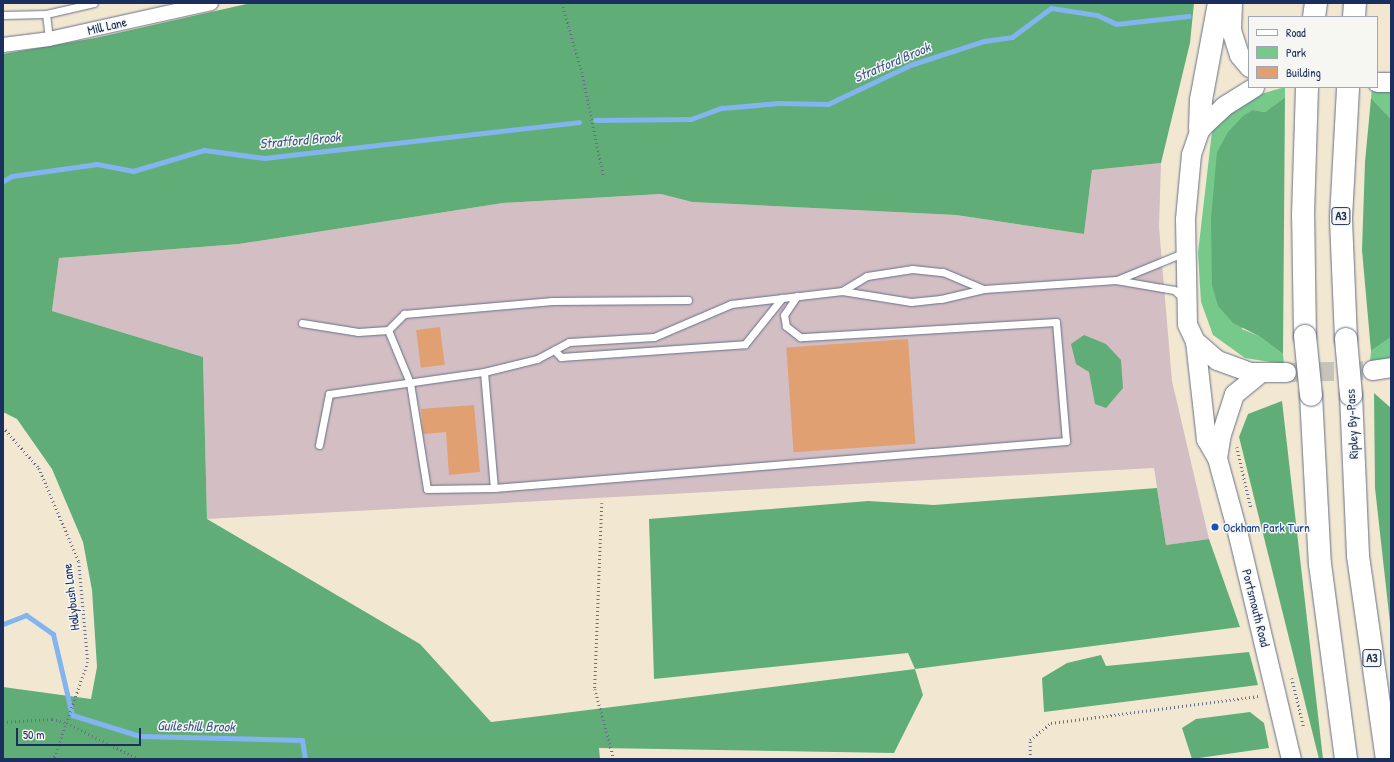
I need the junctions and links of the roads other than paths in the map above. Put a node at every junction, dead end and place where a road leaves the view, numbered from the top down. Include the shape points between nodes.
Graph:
1 (94, 3) edge
2 (211, 3) edge
3 (1218, 3) edge
4 (1232, 3) edge
5 (1316, 3) edge
6 (1356, 3) edge
7 (46, 14) junction
8 (3, 15) edge
9 (1314, 16) edge
10 (1354, 16) edge
11 (49, 39) junction
12 (3, 44) edge
13 (1248, 65) edge
14 (1378, 82) edge
15 (1391, 82) edge
16 (1252, 88) edge
17 (1348, 90) edge
18 (1306, 91) edge
19 (1200, 128) junction
20 (1185, 252) junction
21 (1116, 280) junction
22 (984, 289) junction
23 (842, 291) junction
24 (797, 296) junction
25 (782, 298) junction
26 (688, 300) dead end
27 (1186, 301) junction
28 (302, 323) dead end
29 (388, 330) junction
30 (1195, 341) junction
31 (554, 350) junction
32 (1391, 367) edge
33 (1372, 370) tunnel mouth
34 (484, 372) junction
35 (1286, 372) tunnel mouth
36 (1260, 373) junction
37 (410, 383) junction
38 (318, 445) dead end
39 (1217, 458) junction
40 (494, 488) junction
41 (1291, 759) edge
42 (1346, 759) edge
43 (1387, 759) edge

1 - 7 lane
2 - 11 street, Mill Lane
3 - 19 highway via 1201,100
4 - 13 main road via 1230,30 1239,55
5 - 9 highway
6 - 10 highway
7 - 8 lane
7 - 11 lane
11 - 12 street, Mill Lane
14 - 15 main road
16 - 19 main road via 1224,106
17 - 43 highway, Ripley By-Pass / A3, bridge via 1341,218 1358,556
18 - 42 highway, bridge via 1305,336 1311,395 1320,564
19 - 20 main road via 1190,160
20 - 21 lane
20 - 27 main road
21 - 22 lane
21 - 27 lane via 1174,290
22 - 23 lane via 941,299 900,302
22 - 23 lane via 943,272 912,269 867,276
23 - 24 lane
24 - 25 lane
24 - 40 lane via 784,315 786,326 800,337 1056,322 1066,441
25 - 31 lane via 731,304 654,337 569,342
25 - 31 lane via 745,344 562,357
26 - 29 lane via 552,301 404,314
27 - 30 main road via 1187,324
28 - 29 lane via 358,332
29 - 37 lane
30 - 36 main road via 1217,360
30 - 39 main road, Portsmouth Road via 1206,439
31 - 34 lane via 537,359
32 - 33 main road
34 - 37 lane
34 - 40 lane
35 - 36 main road
36 - 39 main road, Portsmouth Road via 1234,394 1220,434
37 - 38 lane via 329,394
37 - 40 lane via 427,489
39 - 41 main road, Portsmouth Road via 1277,693

